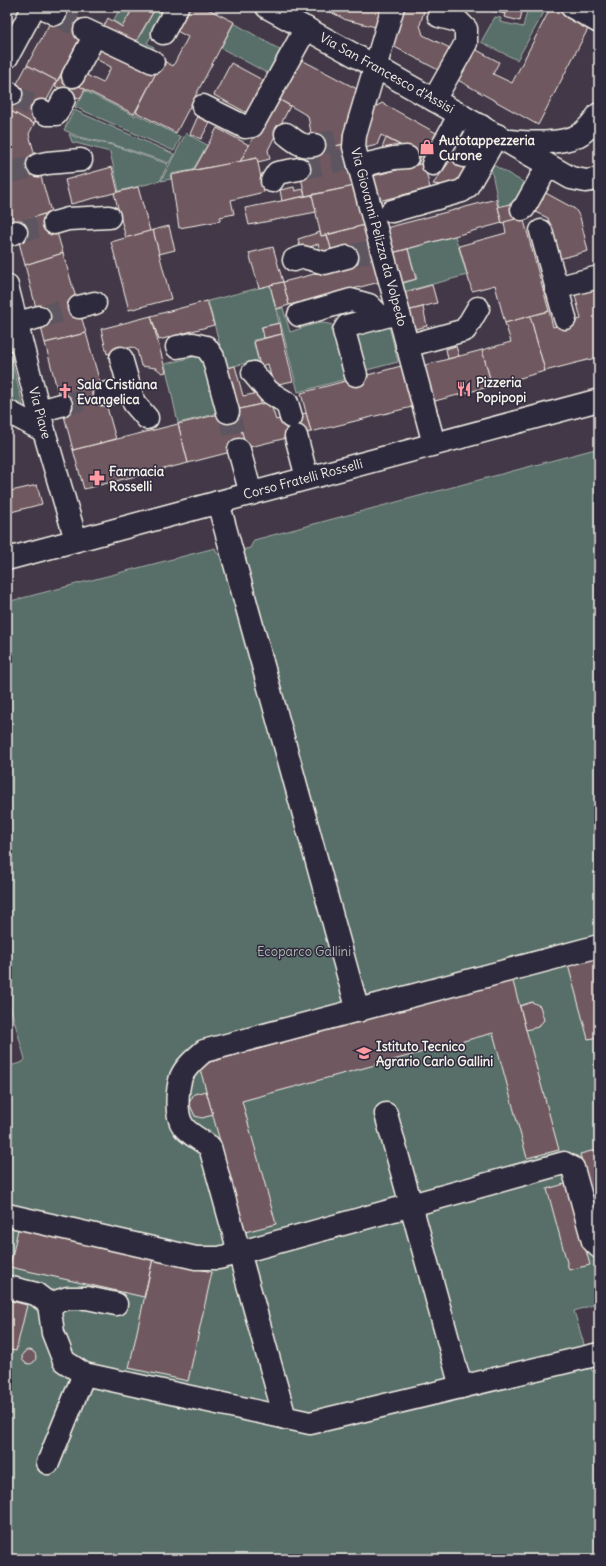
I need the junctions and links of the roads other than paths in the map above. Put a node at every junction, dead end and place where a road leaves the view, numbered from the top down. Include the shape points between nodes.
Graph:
1 (34, 7) edge
2 (177, 7) edge
3 (267, 7) edge
4 (393, 7) edge
5 (572, 7) edge
6 (439, 16) dead end
7 (599, 22) edge
8 (306, 28) junction
9 (163, 33) dead end
10 (7, 57) edge
11 (153, 62) dead end
12 (376, 67) junction
13 (73, 76) dead end
14 (64, 99) dead end
15 (434, 100) junction
16 (203, 106) dead end
17 (42, 111) tunnel mouth
18 (460, 114) junction
19 (599, 114) edge
20 (286, 134) dead end
21 (495, 134) junction
22 (314, 145) tunnel mouth
23 (352, 152) junction
24 (464, 156) dead end
25 (407, 157) dead end
26 (81, 160) dead end
27 (433, 164) dead end
28 (38, 165) tunnel mouth
29 (548, 165) junction
30 (299, 169) tunnel mouth
31 (599, 180) edge
32 (272, 181) dead end
33 (522, 208) dead end
34 (392, 211) dead end
35 (109, 217) dead end
36 (54, 223) tunnel mouth
37 (541, 230) dead end
38 (347, 257) tunnel mouth
39 (294, 260) dead end
40 (599, 277) edge
41 (7, 286) edge
42 (556, 288) junction
43 (478, 308) dead end
44 (398, 313) junction
45 (299, 315) dead end
46 (39, 317) tunnel mouth
47 (378, 318) junction
48 (565, 318) dead end
49 (16, 323) junction
50 (408, 346) junction
51 (177, 347) dead end
52 (121, 358) dead end
53 (253, 373) dead end
54 (356, 375) dead end
55 (129, 388) junction
56 (104, 394) tunnel mouth
57 (599, 400) edge
58 (61, 405) tunnel mouth
59 (7, 411) edge
60 (228, 412) tunnel mouth
61 (147, 418) dead end
62 (41, 421) junction
63 (434, 444) junction
64 (239, 450) tunnel mouth
65 (307, 478) junction
66 (251, 494) junction
67 (218, 502) junction
68 (76, 540) junction
69 (7, 559) edge
70 (599, 946) edge
71 (358, 1010) junction
72 (386, 1114) dead end
73 (411, 1205) junction
74 (7, 1215) edge
75 (599, 1247) edge
76 (239, 1253) junction
77 (7, 1287) edge
78 (49, 1304) junction
79 (116, 1304) dead end
80 (599, 1354) edge
81 (84, 1374) junction
82 (461, 1387) junction
83 (285, 1418) junction
84 (48, 1463) dead end

1 - 10 street
2 - 9 street
3 - 8 street, Via San Francesco d'Assisi
4 - 12 street, Via Giovanni Pelizza da Volpedo
5 - 7 street
6 - 15 street via 458,21 466,29 466,43
8 - 12 street, Via San Francesco d'Assisi
8 - 16 street via 252,126 245,127
11 - 13 street via 90,33
12 - 15 street, Via San Francesco d'Assisi
12 - 23 street, Via Giovanni Pelizza da Volpedo
14 - 17 street via 56,114
15 - 18 street, Via San Francesco d'Assisi
18 - 21 street, Via San Francesco d'Assisi
18 - 27 street
19 - 21 street, Via San Francesco d'Assisi via 581,134 556,142 526,143
20 - 22 street via 299,144
21 - 24 street
21 - 29 street, Via San Francesco d'Assisi
21 - 34 street via 462,192
23 - 25 street via 394,158
23 - 44 street, Via Giovanni Pelizza da Volpedo via 376,249
26 - 28 street
29 - 31 street, Via San Francesco d'Assisi via 578,180
29 - 33 street
30 - 32 street via 277,174
35 - 36 street via 68,219
37 - 42 street
38 - 39 street via 325,263 304,257
40 - 42 street
41 - 49 street, Via Piave
42 - 48 street
43 - 50 street via 465,330
44 - 47 street
44 - 50 street, Via Giovanni Pelizza da Volpedo
45 - 47 street via 351,300 369,305
46 - 49 street
47 - 54 street via 347,326 344,331
49 - 62 street, Via Piave
50 - 63 street, Via Giovanni Pelizza da Volpedo
51 - 60 street via 193,344 206,346 213,356
52 - 55 street
53 - 65 street via 269,392 287,403
55 - 56 street
55 - 61 street via 134,403
57 - 63 street, Corso Fratelli Rosselli
58 - 62 street
59 - 62 street
62 - 68 street, Via Piave
63 - 65 street, Corso Fratelli Rosselli
64 - 66 street
65 - 66 street, Corso Fratelli Rosselli
66 - 67 street, Corso Fratelli Rosselli
67 - 68 street, Corso Fratelli Rosselli
67 - 71 street
68 - 69 street, Corso Fratelli Rosselli
70 - 71 street
71 - 76 street via 204,1051 182,1076 178,1113 187,1131 210,1147
72 - 73 street
73 - 75 street via 564,1163 573,1168 593,1241
73 - 76 street
73 - 82 street
74 - 76 street via 196,1258 219,1258
76 - 83 street
77 - 78 street via 36,1294
78 - 79 street via 68,1298 87,1298
78 - 81 street via 53,1333 64,1361
80 - 82 street
81 - 83 street
81 - 84 street
82 - 83 street via 310,1424

